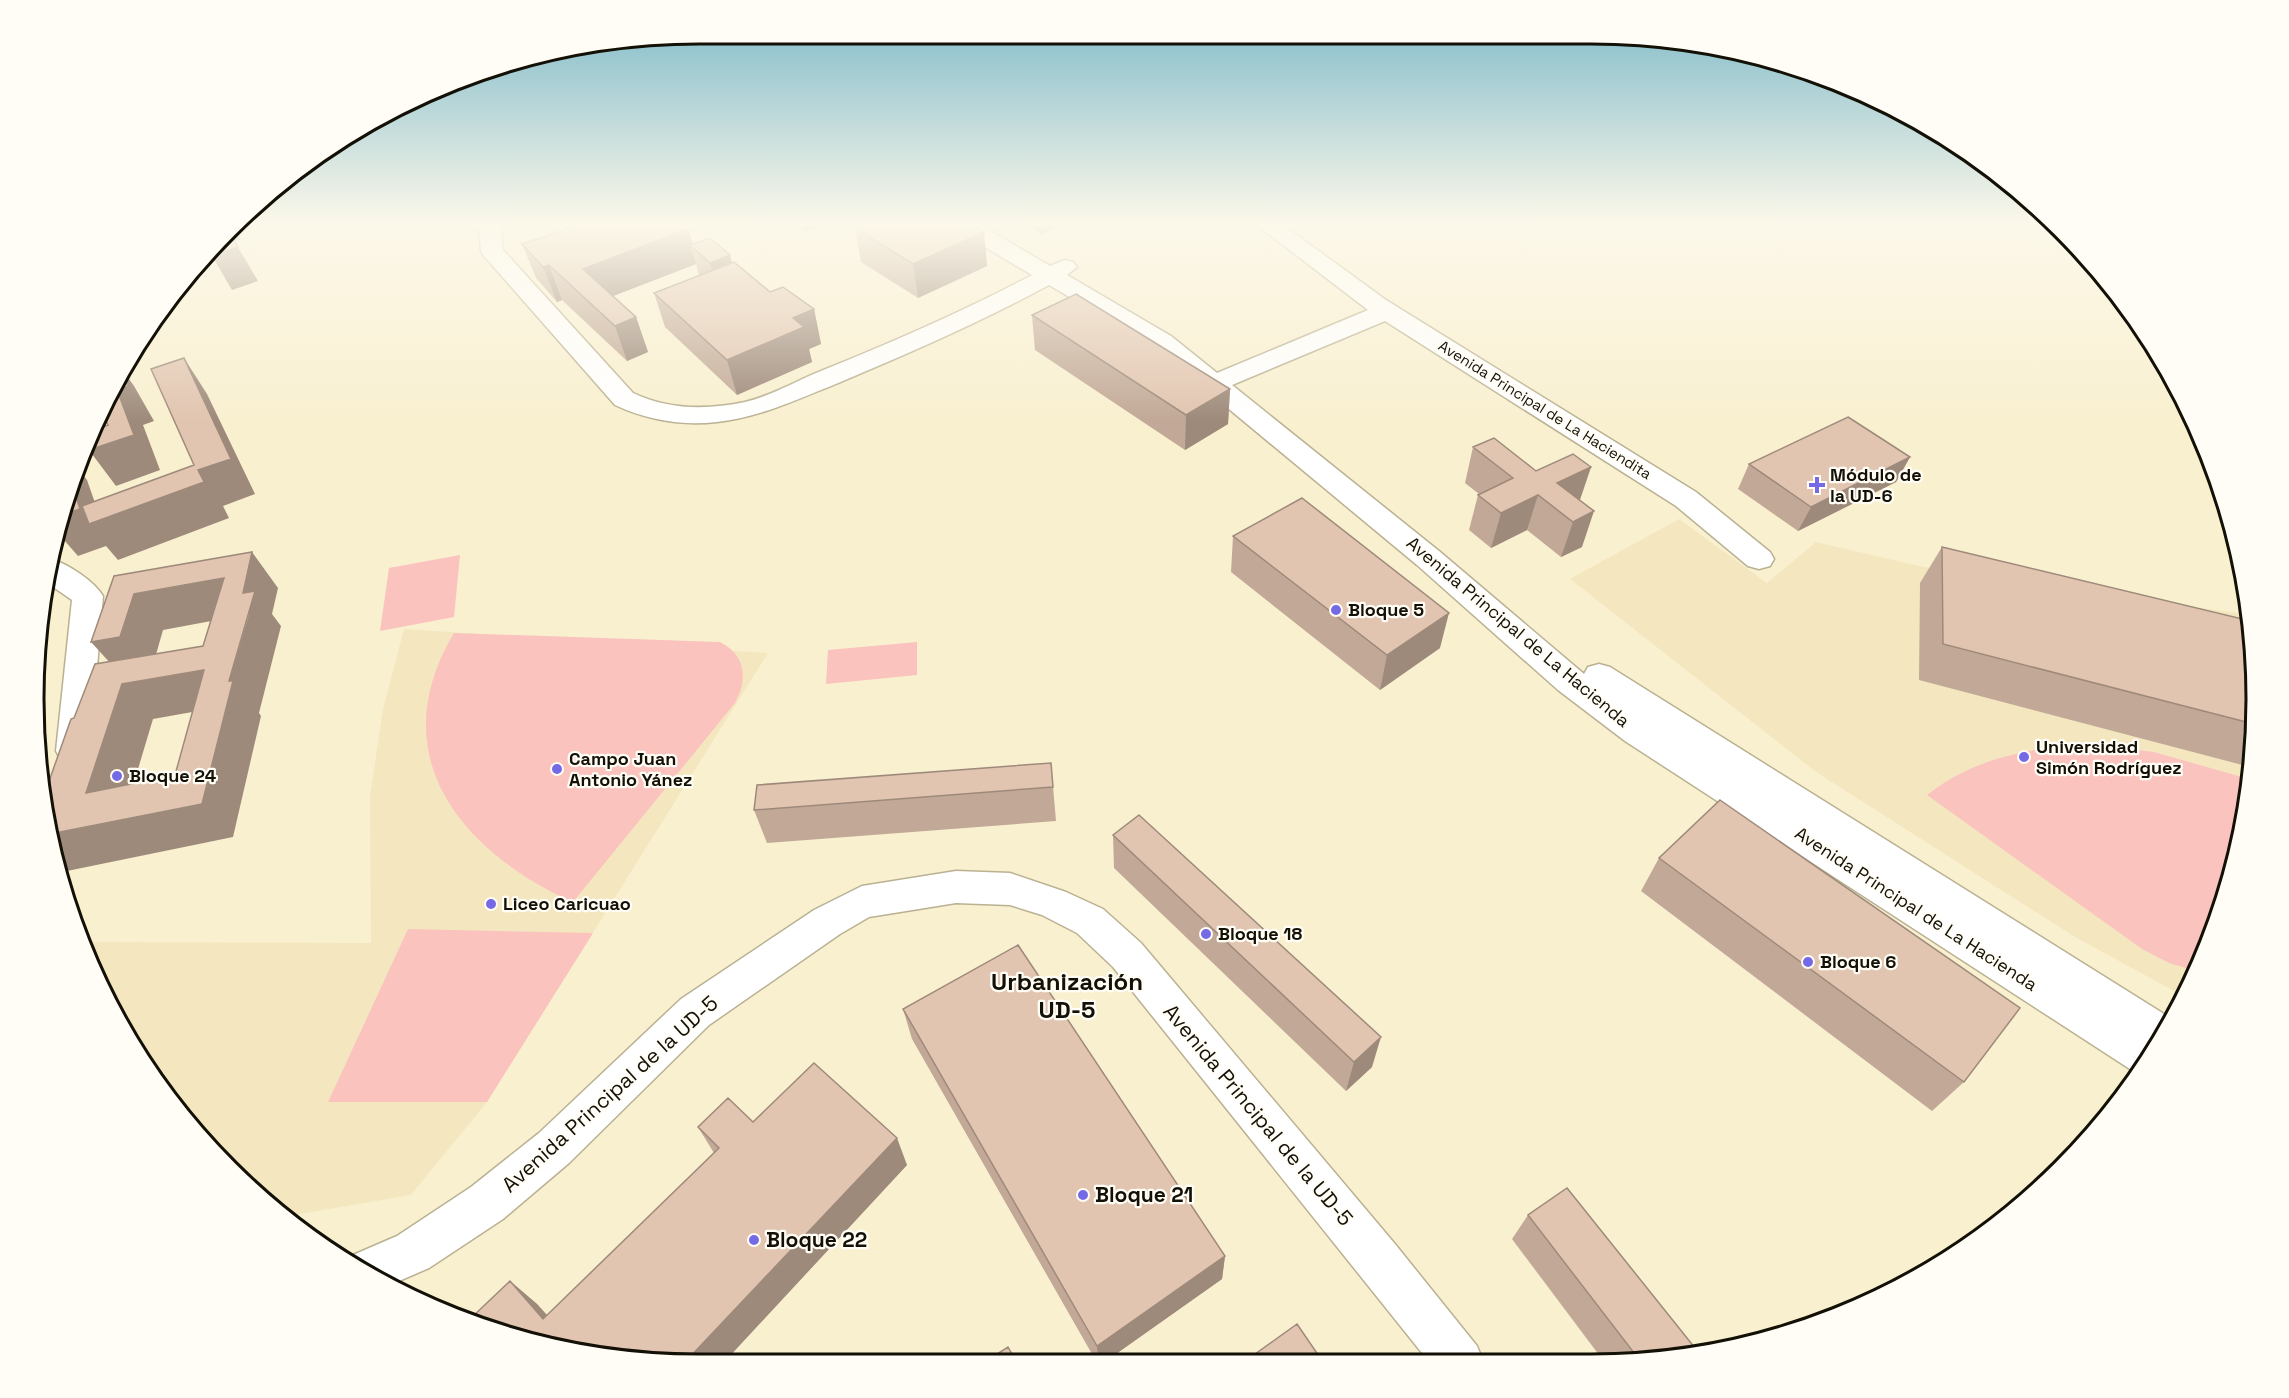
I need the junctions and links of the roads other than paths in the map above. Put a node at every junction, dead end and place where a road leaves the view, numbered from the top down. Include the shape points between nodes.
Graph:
1 (526, 290) edge
2 (1018, 290) edge
3 (1087, 290) edge
4 (1358, 290) edge
5 (1387, 311) junction
6 (1224, 379) junction
7 (1759, 559) dead end
8 (56, 573) edge
9 (66, 781) edge
10 (2156, 1031) edge
11 (2141, 1053) edge
12 (374, 1269) edge
13 (1453, 1354) edge

1 - 2 street via 624,399 646,411 680,415 715,414 776,400 868,362
3 - 6 street, Avenida Principal de La Hacienda
4 - 5 street, Avenida Principal de La Haciendita
5 - 6 street
5 - 7 street, Avenida Principal de La Haciendita via 1686,499
6 - 10 street, Avenida Principal de La Hacienda via 1415,519 1617,690
6 - 11 street, Avenida Principal de La Hacienda via 1570,681 1638,732
8 - 9 street via 88,596 75,740
12 - 13 street, Avenida Principal de la UD-5 via 413,1251 487,1203 554,1148 695,1012 827,922 862,902 956,887 1010,889 1090,921 1127,955

